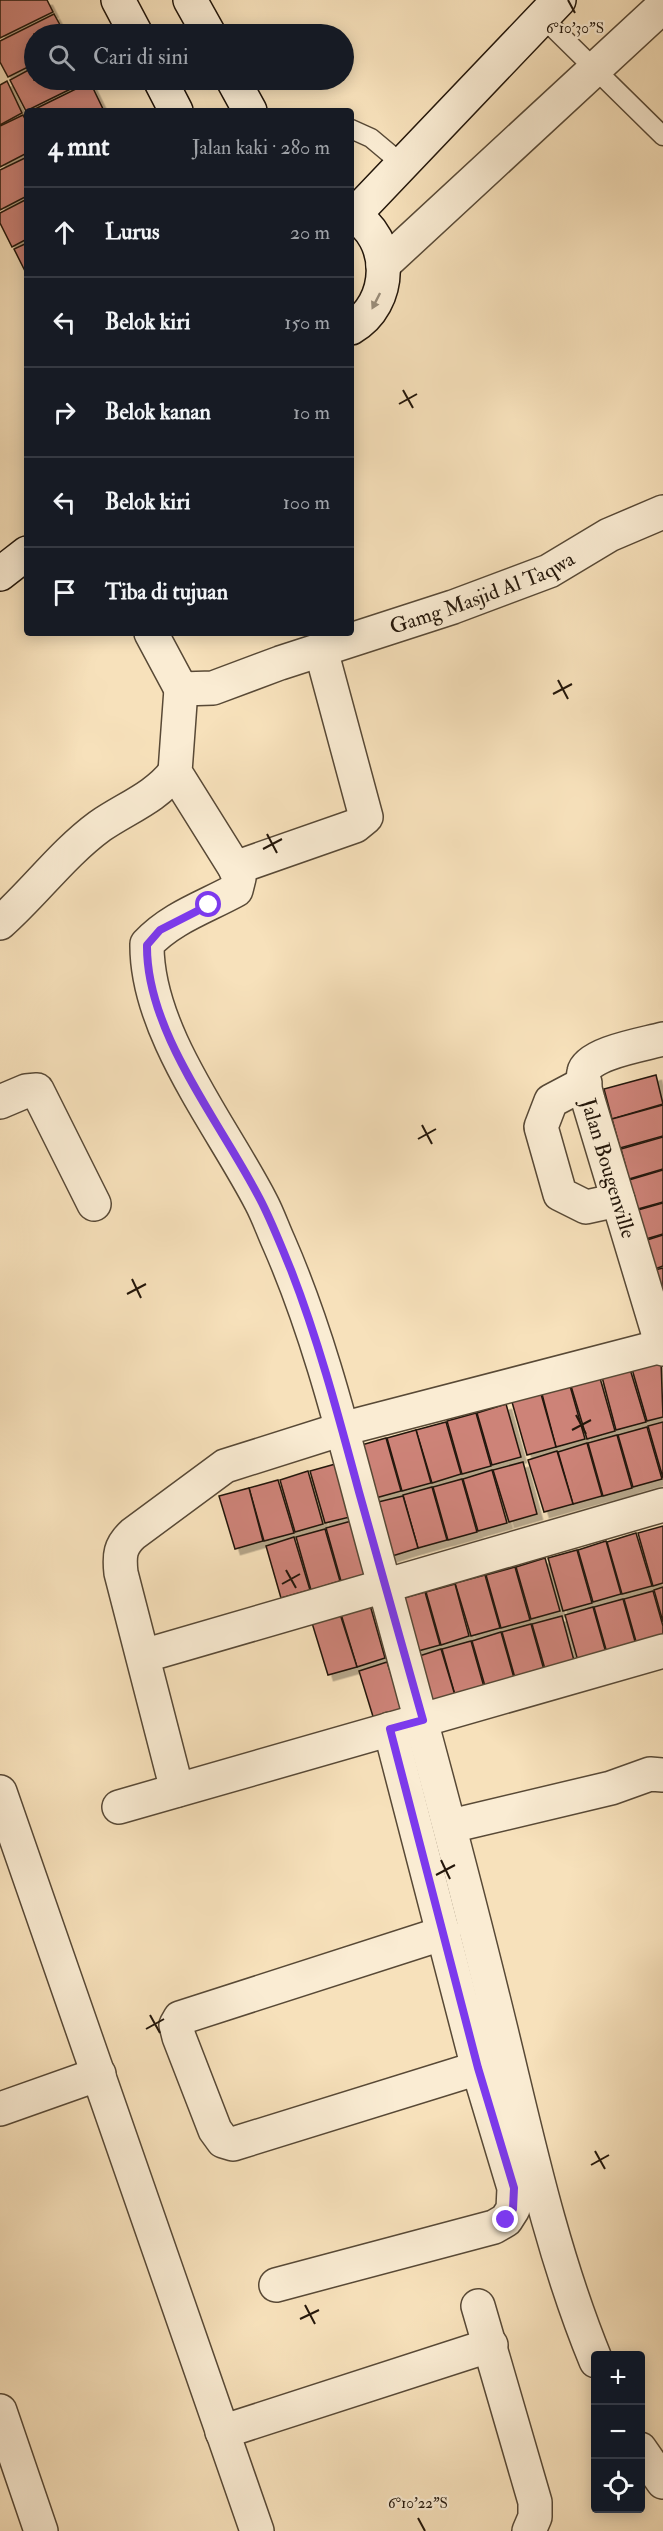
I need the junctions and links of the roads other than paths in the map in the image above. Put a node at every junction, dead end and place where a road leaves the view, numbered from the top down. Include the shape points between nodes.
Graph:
1 (118, 0) edge
2 (190, 0) edge
3 (663, 6) edge
4 (551, 8) edge
5 (131, 24) edge
6 (203, 24) edge
7 (596, 71) junction
8 (165, 90) edge
9 (238, 90) edge
10 (174, 108) edge
11 (248, 108) edge
12 (354, 130) edge
13 (663, 136) edge
14 (402, 164) junction
15 (354, 213) edge
16 (354, 217) edge
17 (383, 265) junction
18 (354, 325) edge
19 (663, 512) edge
20 (24, 555) edge
21 (0, 574) edge
22 (153, 636) edge
23 (321, 650) junction
24 (181, 689) junction
25 (175, 772) junction
26 (235, 868) junction
27 (0, 923) edge
28 (663, 1039) edge
29 (585, 1083) junction
30 (0, 1102) edge
31 (618, 1200) junction
32 (94, 1204) dead end
33 (662, 1347) edge
34 (342, 1429) junction
35 (663, 1505) edge
36 (385, 1587) junction
37 (663, 1651) edge
38 (143, 1656) junction
39 (423, 1720) junction
40 (390, 1729) junction
41 (663, 1775) edge
42 (177, 1790) junction
43 (0, 1792) edge
44 (119, 1807) dead end
45 (451, 1827) junction
46 (444, 1933) junction
47 (478, 2068) junction
48 (99, 2074) junction
49 (0, 2109) edge
50 (276, 2285) dead end
51 (478, 2306) dead end
52 (491, 2345) junction
53 (593, 2351) edge
54 (0, 2411) edge
55 (222, 2432) junction
56 (645, 2456) edge
57 (663, 2482) edge
58 (41, 2531) edge
59 (257, 2531) edge
60 (529, 2531) edge

1 - 5 street
2 - 6 street
3 - 7 street
4 - 7 lane
4 - 14 street
7 - 13 lane
7 - 17 street
8 - 10 street
9 - 11 street
12 - 14 lane via 371,138
14 - 15 street
16 - 17 street via 375,237
17 -> 18 street via 378,298 370,312
19 - 23 street, Gamg Masjid Al Taqwa via 609,536 549,571
20 - 21 street
22 - 24 street
23 - 24 street, Gamg Masjid Al Taqwa via 213,688
23 - 26 street via 366,817 355,826
24 - 25 street
25 - 26 street
25 - 27 street via 155,793 100,827
26 - 34 street via 239,878 236,890 160,930 147,945 147,965 174,1045 262,1203 291,1270
28 - 29 street, Jalan Bougenville via 597,1057 587,1066
29 - 31 street, Jalan Bougenville
29 - 31 street via 551,1101 541,1127 560,1194 586,1207
30 - 32 street via 26,1090 37,1090
31 - 33 street, Jalan Bougenville
33 - 34 street
34 - 36 street
34 - 38 street via 225,1466 124,1543 119,1555 121,1573
35 - 36 street
36 - 38 street
36 - 39 street
37 - 39 street
38 - 42 street
39 - 40 street
39 - 45 street
40 - 42 street
40 - 46 street
41 - 45 street via 650,1774 611,1788
42 - 44 street
43 - 48 street
45 - 53 street via 549,2225
46 - 47 street
46 - 47 street via 180,2018 176,2025 178,2037 215,2130 223,2141 233,2144
47 - 50 street via 514,2188 513,2209 506,2220 494,2227
48 - 49 street
48 - 55 street
51 - 52 street
52 - 55 street
52 - 60 street via 535,2502 535,2517
54 - 58 street
55 - 59 street
56 - 57 street

